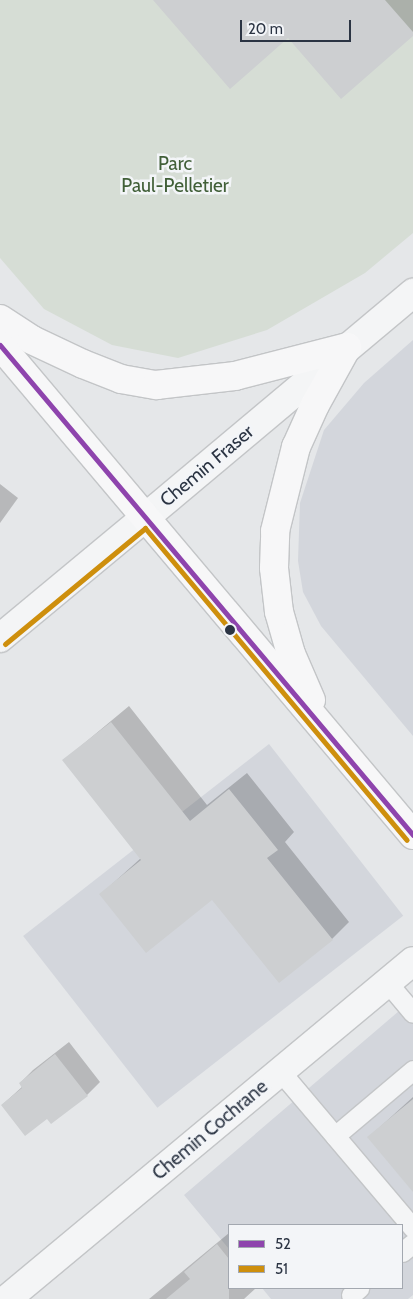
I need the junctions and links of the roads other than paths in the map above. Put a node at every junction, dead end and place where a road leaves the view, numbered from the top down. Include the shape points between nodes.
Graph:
1 (413, 293) edge
2 (0, 318) edge
3 (0, 345) edge
4 (347, 347) junction
5 (146, 517) junction
6 (0, 638) edge
7 (324, 729) junction
8 (413, 835) edge
9 (413, 961) edge
10 (387, 982) junction
11 (413, 1013) edge
12 (413, 1070) edge
13 (280, 1071) junction
14 (335, 1136) junction
15 (413, 1228) edge
16 (413, 1242) edge
17 (403, 1251) edge
18 (7, 1299) edge

1 - 4 street, Chemin Fraser
2 - 4 main road via 32,340 82,364 121,379 156,385 235,376
3 - 5 main road
4 - 5 street, Chemin Fraser
4 - 7 main road via 296,447 275,531 274,568 279,612 290,654
5 - 6 street, Chemin Fraser
5 - 7 main road
7 - 8 main road
9 - 10 street, Chemin Cochrane
10 - 11 lane
10 - 13 street, Chemin Cochrane
12 - 14 lane
13 - 14 lane
13 - 18 street, Chemin Cochrane
14 - 15 lane
16 - 17 lane

